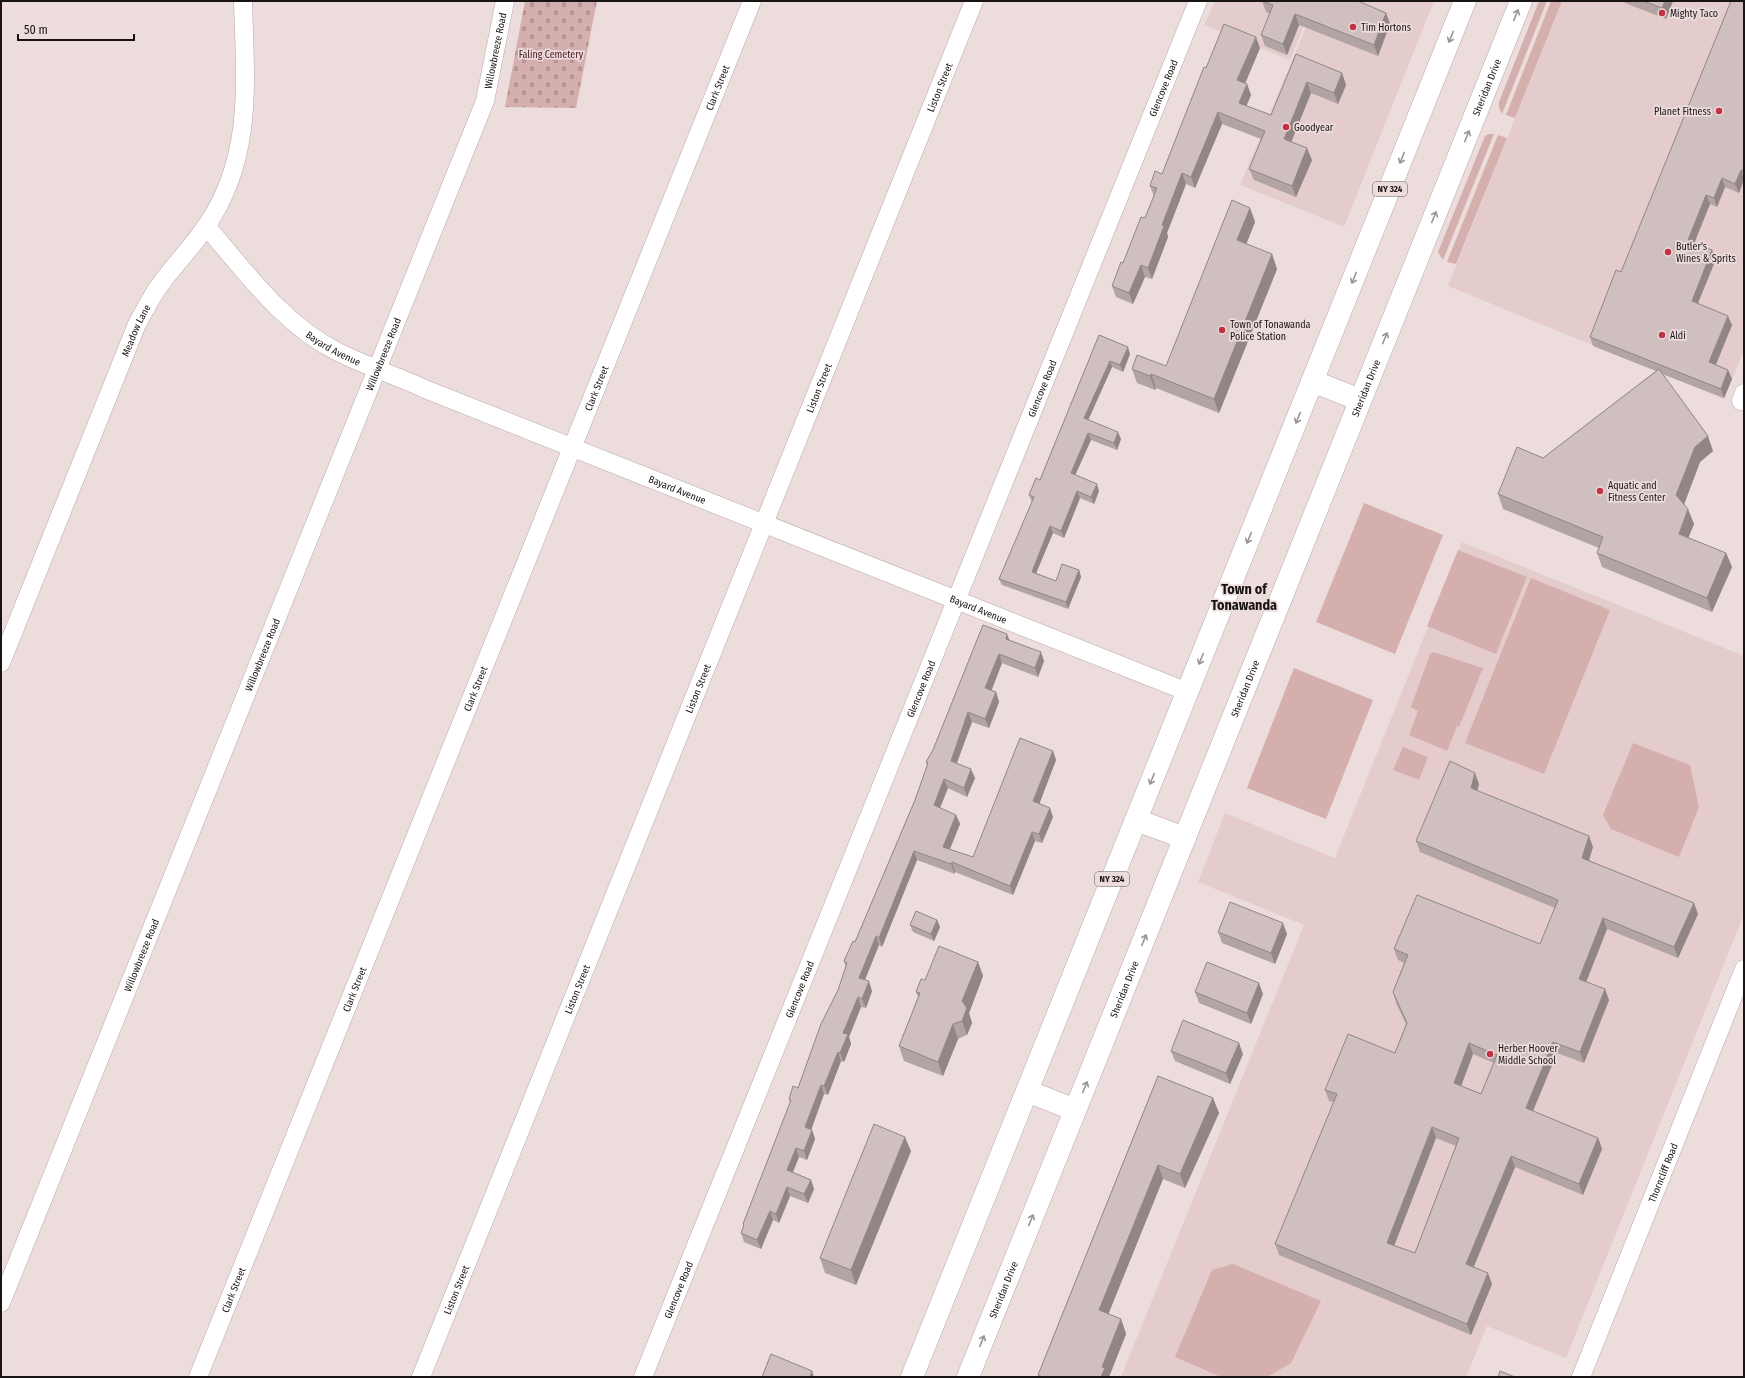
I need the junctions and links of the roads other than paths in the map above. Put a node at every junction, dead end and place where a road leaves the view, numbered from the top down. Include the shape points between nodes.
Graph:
1 (243, 1) edge
2 (506, 1) edge
3 (752, 1) edge
4 (974, 1) edge
5 (1198, 1) edge
6 (1465, 1) edge
7 (1521, 1) edge
8 (206, 226) junction
9 (377, 368) junction
10 (1312, 381) junction
11 (1360, 400) junction
12 (572, 446) junction
13 (764, 523) junction
14 (956, 600) junction
15 (1, 663) edge
16 (1188, 692) junction
17 (1136, 820) junction
18 (1185, 838) junction
19 (1744, 969) edge
20 (1027, 1092) junction
21 (1075, 1110) junction
22 (1, 1303) edge
23 (198, 1377) edge
24 (421, 1377) edge
25 (643, 1377) edge
26 (912, 1377) edge
27 (968, 1377) edge
28 (1581, 1377) edge

1 - 8 street, Meadow Lane via 246,91 241,141 228,185
2 - 9 street, Willowbreeze Road via 485,101
3 - 12 street, Clark Street
4 - 13 street, Liston Street
5 - 14 street, Glencove Road
6 -> 10 main road, NY 324
11 -> 7 main road, Sheridan Drive
8 - 9 street, Bayard Avenue via 286,316 338,352
8 - 15 street, Meadow Lane via 162,282 137,324
9 - 12 street, Bayard Avenue
9 - 22 street, Willowbreeze Road
10 - 11 main road
10 -> 16 main road, NY 324
11 - 18 main road, Sheridan Drive
12 - 13 street, Bayard Avenue
12 - 23 street, Clark Street
13 - 14 street, Bayard Avenue
13 - 24 street, Liston Street
14 - 16 street, Bayard Avenue
14 - 25 street, Glencove Road
16 -> 17 main road, NY 324
17 - 18 main road
17 - 20 main road, NY 324
21 -> 18 main road, Sheridan Drive
19 - 28 street, Thorncliff Road
20 - 21 main road
20 - 26 main road, NY 324
27 -> 21 main road, Sheridan Drive

